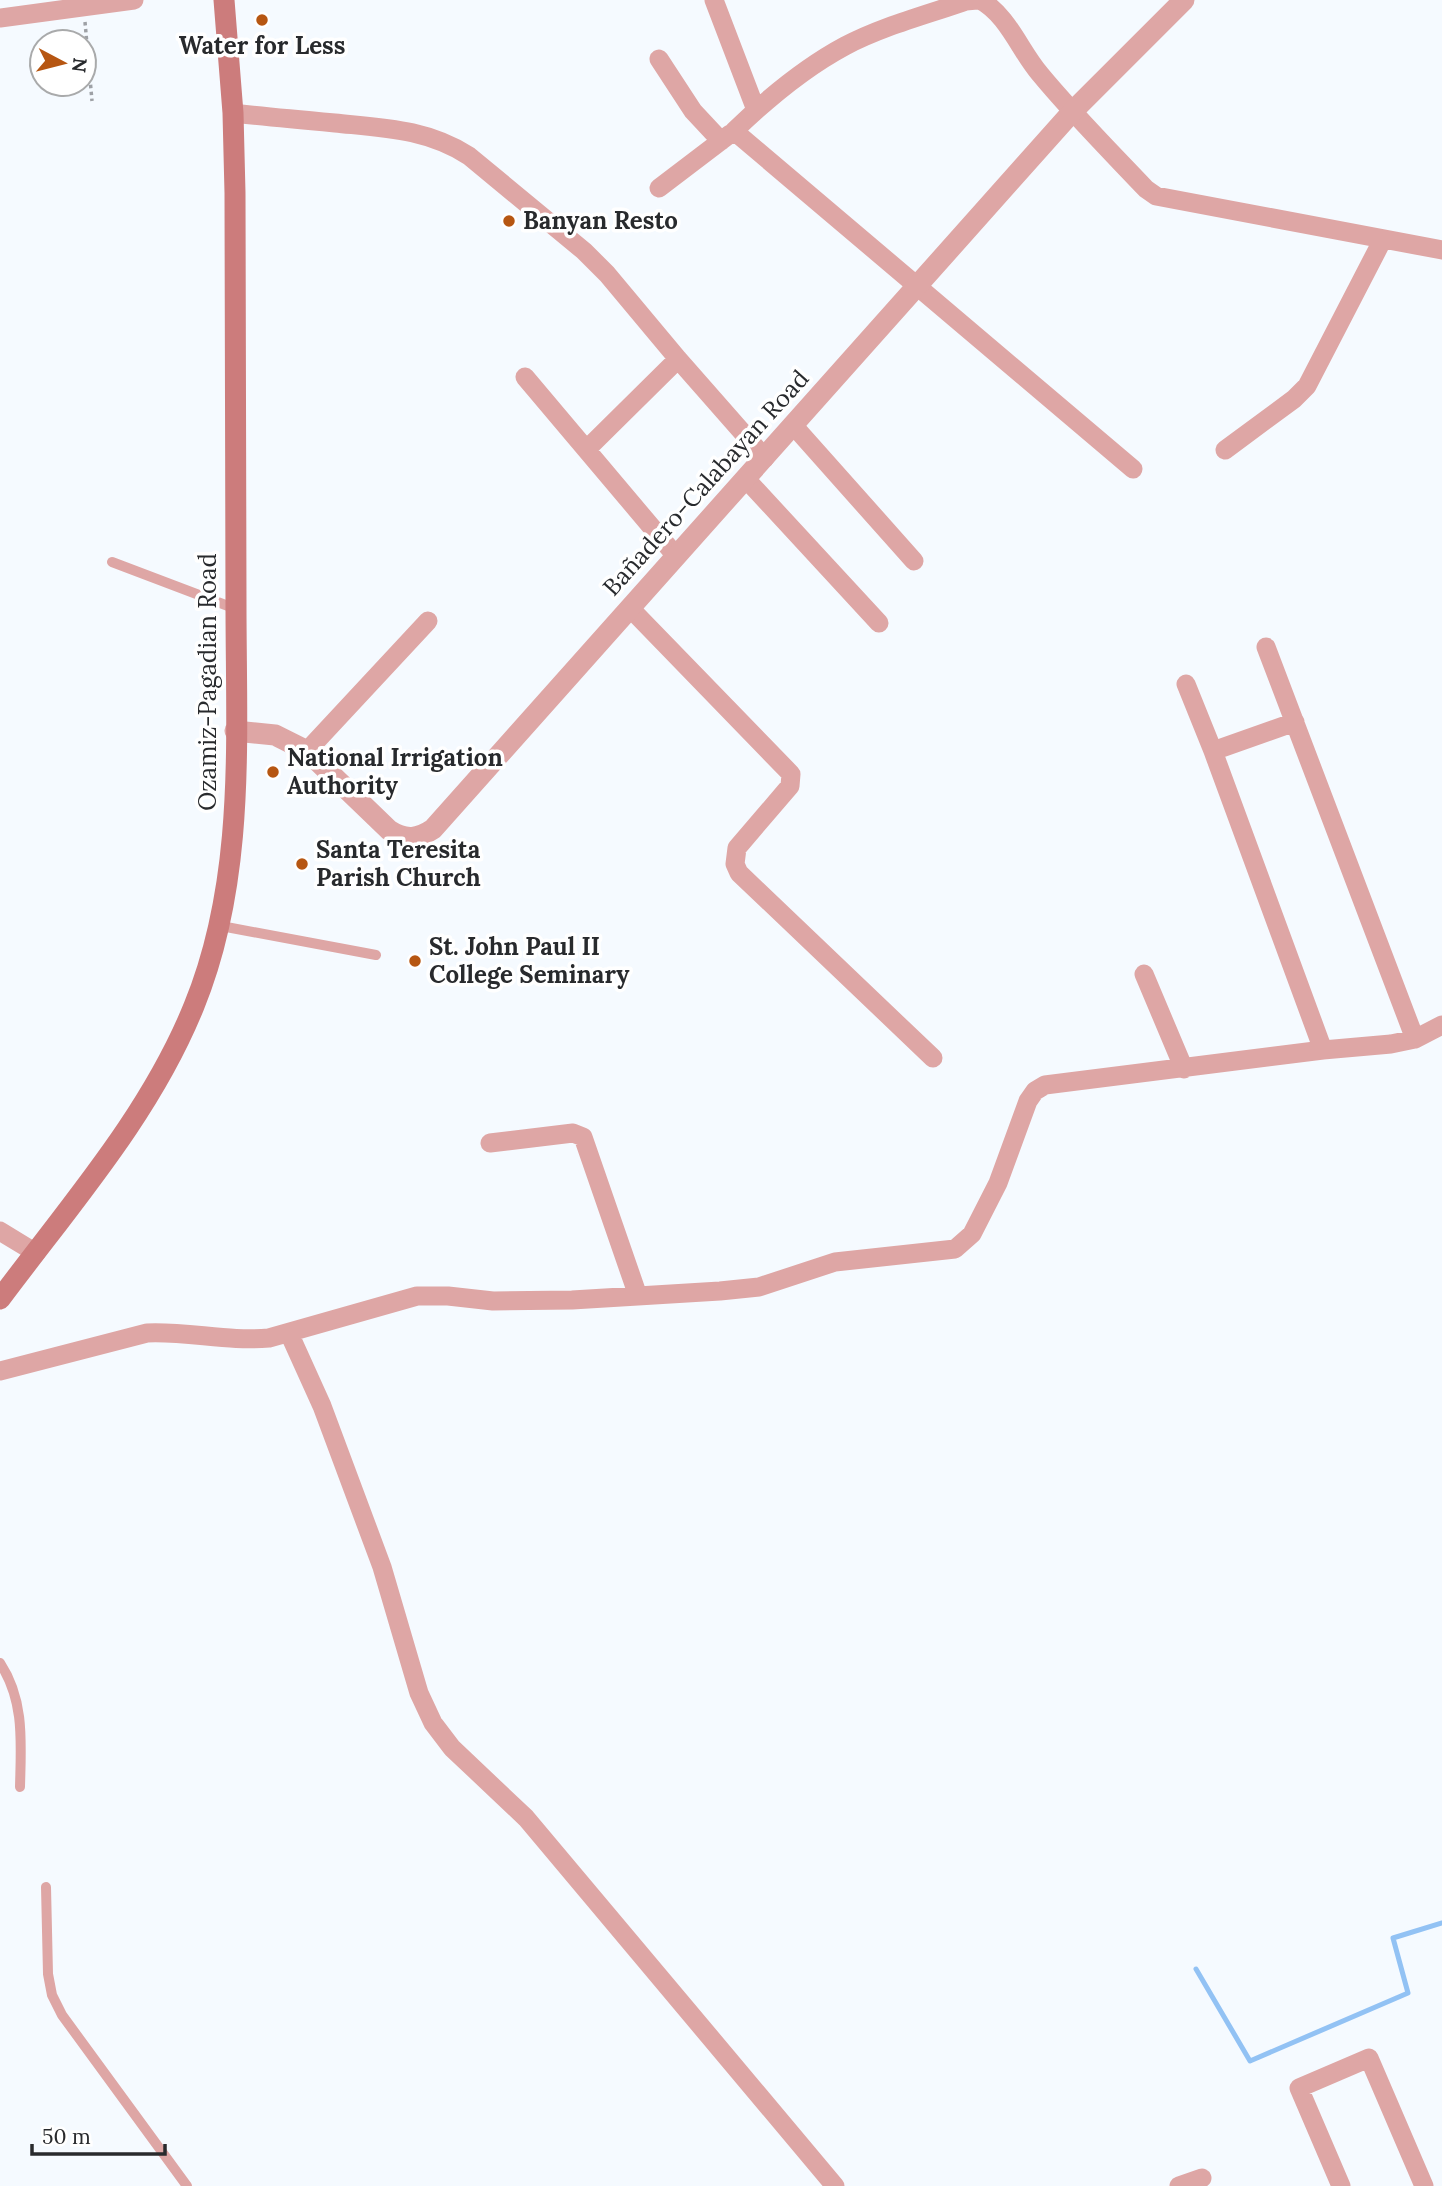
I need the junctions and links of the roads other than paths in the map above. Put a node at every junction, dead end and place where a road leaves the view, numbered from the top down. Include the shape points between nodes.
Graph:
1 (134, 0) edge
2 (224, 0) edge
3 (714, 0) edge
4 (978, 0) edge
5 (1184, 0) edge
6 (0, 18) edge
7 (659, 59) dead end
8 (756, 110) junction
9 (1072, 112) junction
10 (233, 113) junction
11 (727, 136) junction
12 (659, 188) dead end
13 (1383, 239) junction
14 (1442, 250) edge
15 (916, 287) junction
16 (678, 359) junction
17 (525, 377) dead end
18 (793, 425) junction
19 (588, 448) junction
20 (1226, 450) dead end
21 (765, 458) junction
22 (1133, 469) dead end
23 (746, 479) junction
24 (676, 556) junction
25 (914, 561) dead end
26 (113, 562) dead end
27 (630, 608) junction
28 (236, 609) junction
29 (428, 621) dead end
30 (879, 623) dead end
31 (1266, 647) dead end
32 (1186, 684) dead end
33 (1295, 722) junction
34 (235, 731) junction
35 (307, 751) junction
36 (1213, 751) junction
37 (221, 926) junction
38 (376, 955) dead end
39 (1144, 974) dead end
40 (1442, 1025) edge
41 (1415, 1039) junction
42 (1323, 1050) junction
43 (933, 1058) dead end
44 (1184, 1069) junction
45 (490, 1143) dead end
46 (0, 1231) edge
47 (36, 1253) junction
48 (638, 1296) junction
49 (0, 1299) edge
50 (289, 1333) junction
51 (0, 1371) edge
52 (0, 1663) edge
53 (0, 1683) edge
54 (12, 1685) junction
55 (20, 1787) dead end
56 (46, 1887) dead end
57 (1202, 2178) dead end
58 (183, 2184) edge
59 (835, 2186) edge
60 (1179, 2186) edge
61 (1341, 2186) edge
62 (1424, 2186) edge

1 - 6 street
2 - 10 main road, Ozamiz-Pagadian Road
3 - 8 street
4 - 8 street via 844,46
4 - 9 street via 999,16
5 - 9 street, Bañadero-Calabayan Road
7 - 11 street via 693,111
8 - 11 street
9 - 13 street via 1156,196
9 - 15 street, Bañadero-Calabayan Road
10 - 16 street via 396,129 449,143 592,259
10 - 28 main road, Ozamiz-Pagadian Road
11 - 12 street
11 - 15 street
13 - 14 street
13 - 20 street via 1307,386
15 - 18 street, Bañadero-Calabayan Road
15 - 22 street
16 - 19 street
16 - 21 street
17 - 19 street
18 - 21 street, Bañadero-Calabayan Road
18 - 25 street
19 - 24 street
21 - 23 street, Bañadero-Calabayan Road
23 - 24 street, Bañadero-Calabayan Road
23 - 30 street
24 - 27 street, Bañadero-Calabayan Road
26 - 28 lane
27 - 35 street, Bañadero-Calabayan Road via 449,813 421,837 399,836 389,830
27 - 43 street via 790,774 790,786 737,848 738,873
28 - 34 main road, Ozamiz-Pagadian Road
29 - 35 street
31 - 33 street
32 - 36 street
33 - 36 street
33 - 41 street
34 - 35 street, Bañadero-Calabayan Road via 275,735
34 - 37 main road, Ozamiz-Pagadian Road via 231,859
36 - 42 street
37 - 38 lane
37 - 47 main road, Ozamiz-Pagadian Road via 194,1006 148,1096
39 - 44 street
40 - 41 street
41 - 42 street
42 - 44 street
44 - 48 street via 1054,1083 1035,1091 998,1183 965,1243 955,1250 835,1262 759,1287
45 - 48 street via 573,1133 583,1137
46 - 47 street
47 - 49 main road, Ozamiz-Pagadian Road
48 - 50 street via 544,1301 417,1296
50 - 51 street via 248,1340 147,1333
50 - 59 street via 322,1406 377,1554 419,1693 433,1723 452,1748 526,1818
52 - 54 lane
53 - 54 lane
54 - 55 lane via 20,1712
56 - 58 lane via 52,1995
57 - 60 street
61 - 62 street via 1299,2088 1369,2058

